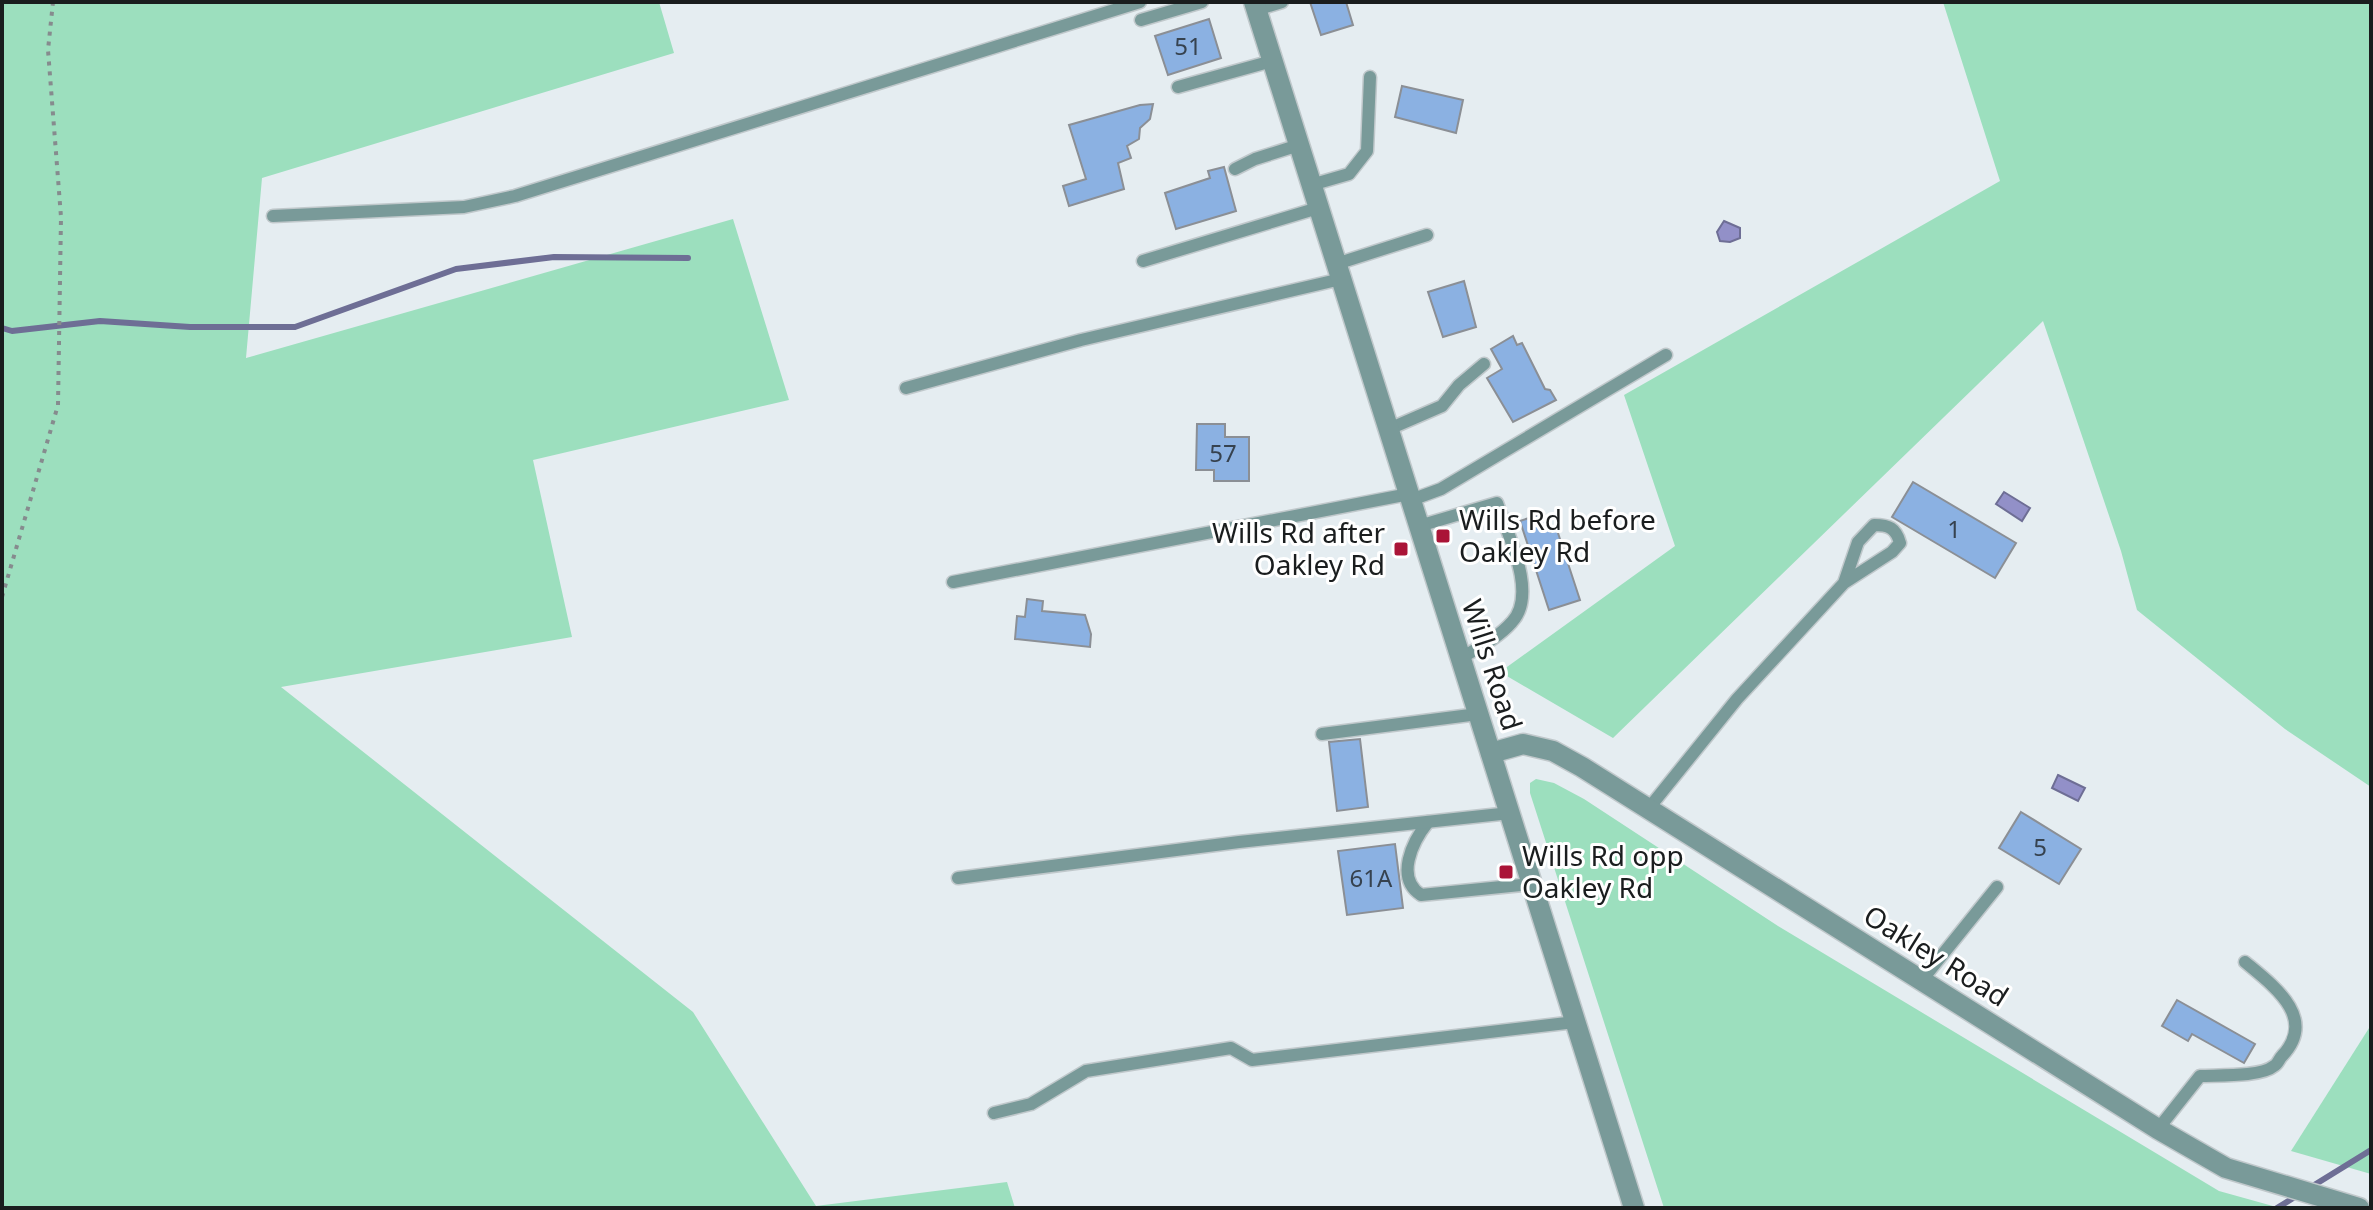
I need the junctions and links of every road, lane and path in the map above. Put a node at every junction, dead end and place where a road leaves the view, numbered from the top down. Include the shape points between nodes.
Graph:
1 (53, 2) edge
2 (1140, 2) edge
3 (1202, 2) edge
4 (1282, 2) edge
5 (1255, 6) edge
6 (1141, 20) dead end
7 (1272, 61) junction
8 (1370, 77) dead end
9 (1178, 87) dead end
10 (1299, 145) junction
11 (1235, 169) dead end
12 (1311, 185) junction
13 (1318, 208) junction
14 (273, 216) dead end
15 (1427, 235) dead end
16 (1143, 261) dead end
17 (1339, 272) junction
18 (1666, 355) dead end
19 (1484, 364) dead end
20 (906, 388) dead end
21 (1389, 429) junction
22 (1410, 497) junction
23 (1419, 526) junction
24 (953, 582) dead end
25 (1844, 583) junction
26 (2, 597) edge
27 (1461, 658) junction
28 (1478, 714) junction
29 (1322, 734) dead end
30 (1491, 753) junction
31 (1649, 808) junction
32 (1510, 813) junction
33 (1428, 822) junction
34 (958, 878) dead end
35 (1532, 884) junction
36 (1997, 887) dead end
37 (2245, 962) dead end
38 (1922, 980) junction
39 (1575, 1022) junction
40 (994, 1113) dead end
41 (2158, 1129) junction
42 (1634, 1208) edge
43 (2359, 1208) edge

1 - 26 path via 48,50 61,217 58,405
2 - 14 lane via 515,196 464,207
3 - 6 lane
4 - 5 lane
5 - 7 street, Wills Road
7 - 9 lane
7 - 10 street, Wills Road
8 - 12 lane via 1367,151 1349,174
10 - 11 lane
10 - 12 street, Wills Road
12 - 13 street, Wills Road
13 - 16 lane
13 - 17 street, Wills Road
15 - 17 lane
17 - 20 lane
17 - 21 street, Wills Road
18 - 22 lane via 1441,489
19 - 21 lane via 1442,406
21 - 22 street, Wills Road
22 - 23 street, Wills Road
22 - 24 lane
23 - 27 street, Wills Road
23 - 27 lane via 1497,503 1518,567 1523,597 1519,613 1495,637
25 - 25 lane via 1858,542 1874,525 1888,525 1897,533 1900,543 1892,552
25 - 31 lane via 1737,699
27 - 28 street, Wills Road
28 - 29 lane
28 - 30 street, Wills Road
30 - 31 street, Oakley Road via 1523,744 1553,751
30 - 32 street, Wills Road
31 - 38 street, Oakley Road
32 - 33 lane
32 - 35 street, Wills Road
33 - 34 lane
33 - 35 lane via 1413,844 1408,868 1407,880 1421,895
35 - 39 street, Wills Road
36 - 38 lane
37 - 41 lane via 2280,990 2291,1009 2297,1026 2291,1048 2274,1067 2200,1076
38 - 41 street, Oakley Road
39 - 40 lane via 1252,1060 1231,1048 1101,1068 1086,1071 1031,1104
39 - 42 street, Wills Road
41 - 43 street, Oakley Road via 2226,1168

